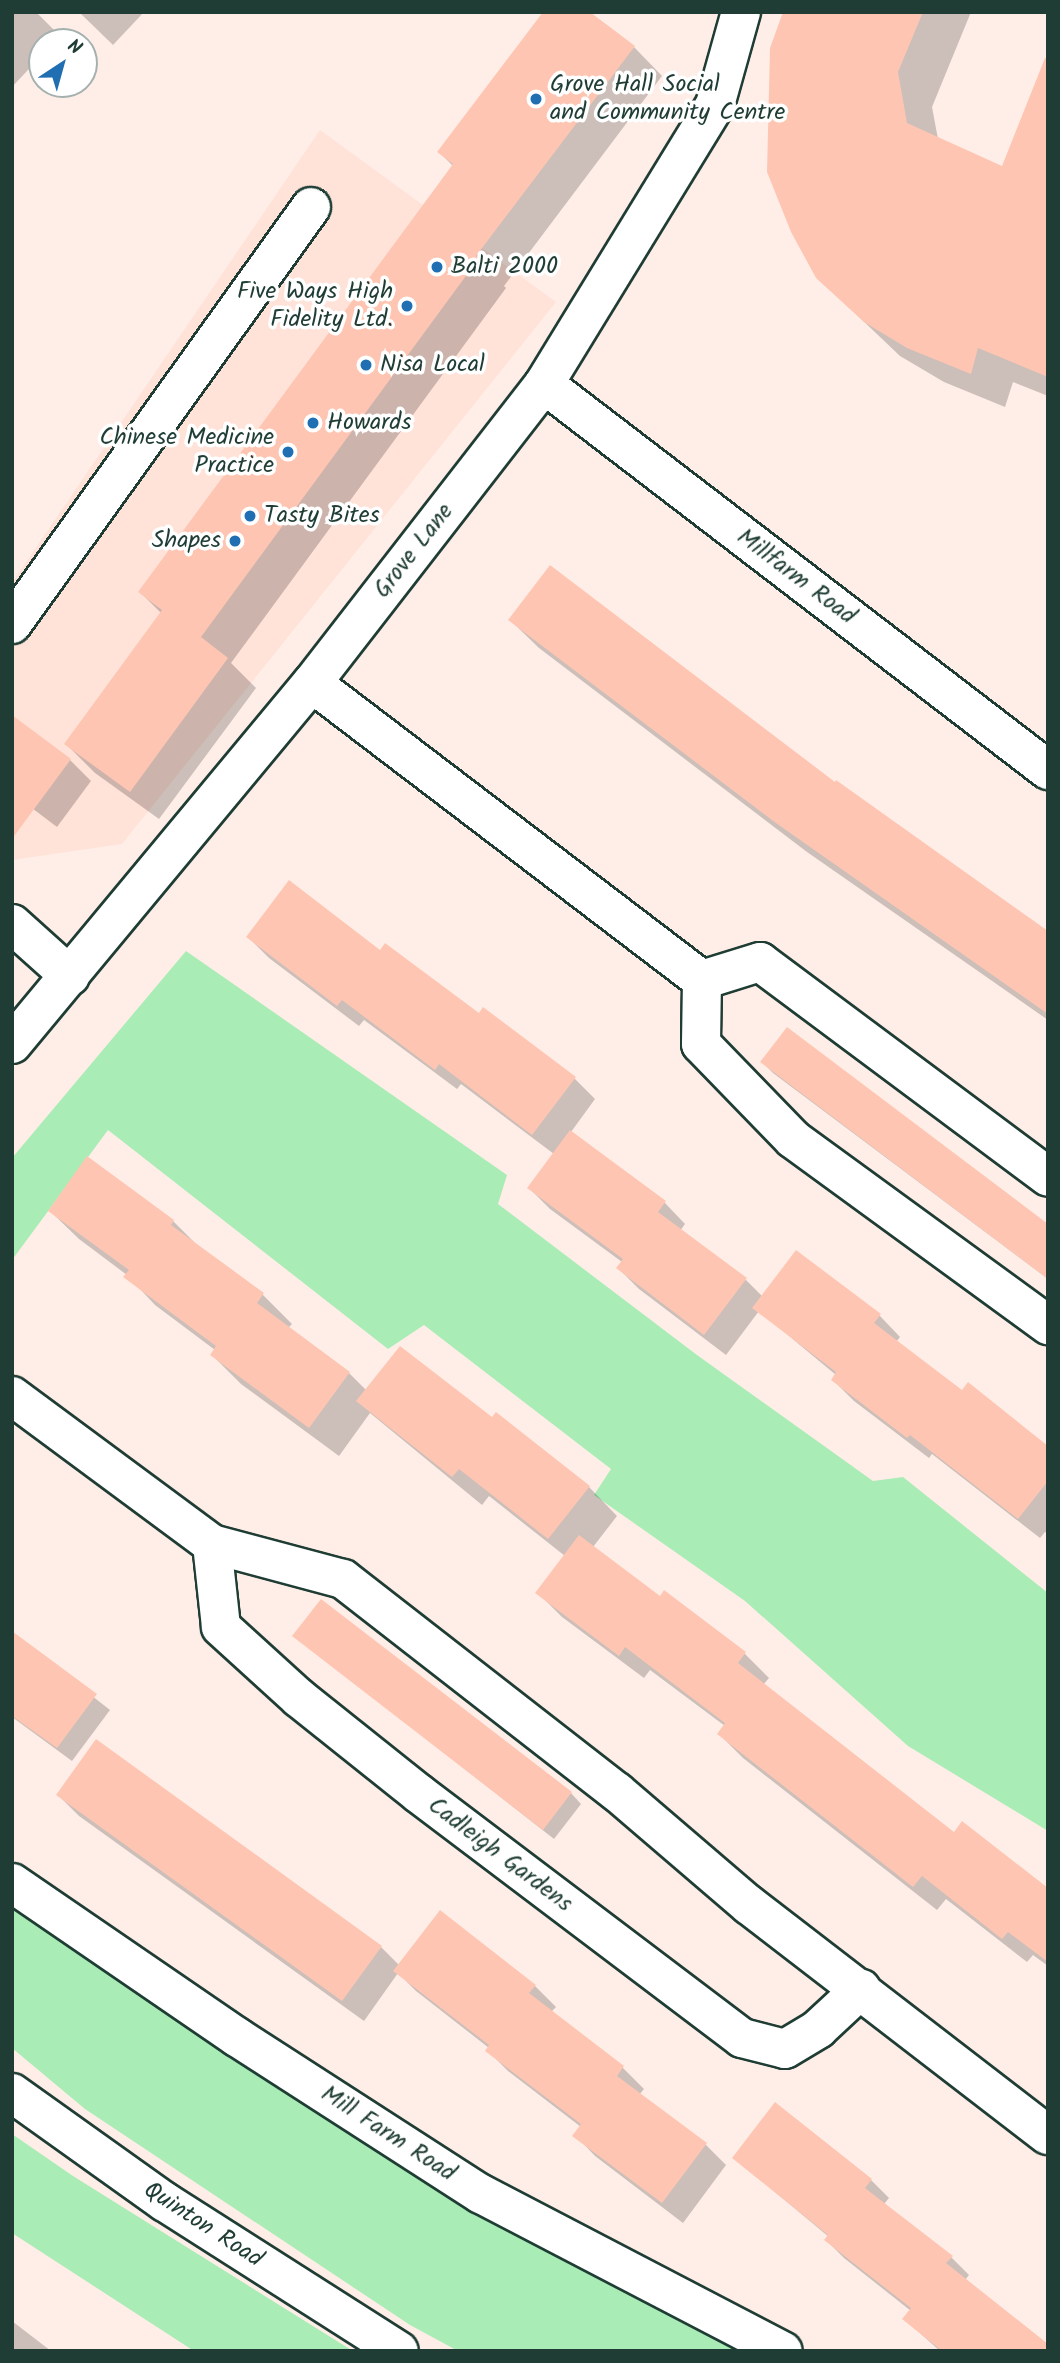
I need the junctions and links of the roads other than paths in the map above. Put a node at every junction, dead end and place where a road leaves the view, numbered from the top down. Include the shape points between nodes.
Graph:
1 (741, 12) edge
2 (311, 207) dead end
3 (544, 384) junction
4 (12, 624) edge
5 (312, 683) junction
6 (1048, 770) edge
7 (12, 924) edge
8 (70, 976) junction
9 (702, 980) junction
10 (12, 1044) edge
11 (1048, 1177) edge
12 (1048, 1325) edge
13 (12, 1396) edge
14 (212, 1544) junction
15 (12, 1883) edge
16 (861, 1989) junction
17 (12, 2093) edge
18 (1048, 2134) edge
19 (399, 2351) edge
20 (783, 2351) edge

1 - 3 street, Grove Lane via 715,105
2 - 4 street
3 - 5 street, Grove Lane
3 - 6 street, Millfarm Road
5 - 8 street, Grove Lane
5 - 9 street
7 - 8 street
8 - 10 street, Grove Lane
9 - 11 street via 760,962
9 - 12 street via 701,1044 793,1139
13 - 14 street
14 - 16 street via 342,1579 596,1776 749,1905
14 - 16 street, Cadleigh Gardens via 221,1627 299,1698 418,1793 741,2038 785,2049 818,2028
15 - 20 street, Mill Farm Road via 237,2038 481,2194
16 - 18 street
17 - 19 street, Quinton Road via 165,2202

